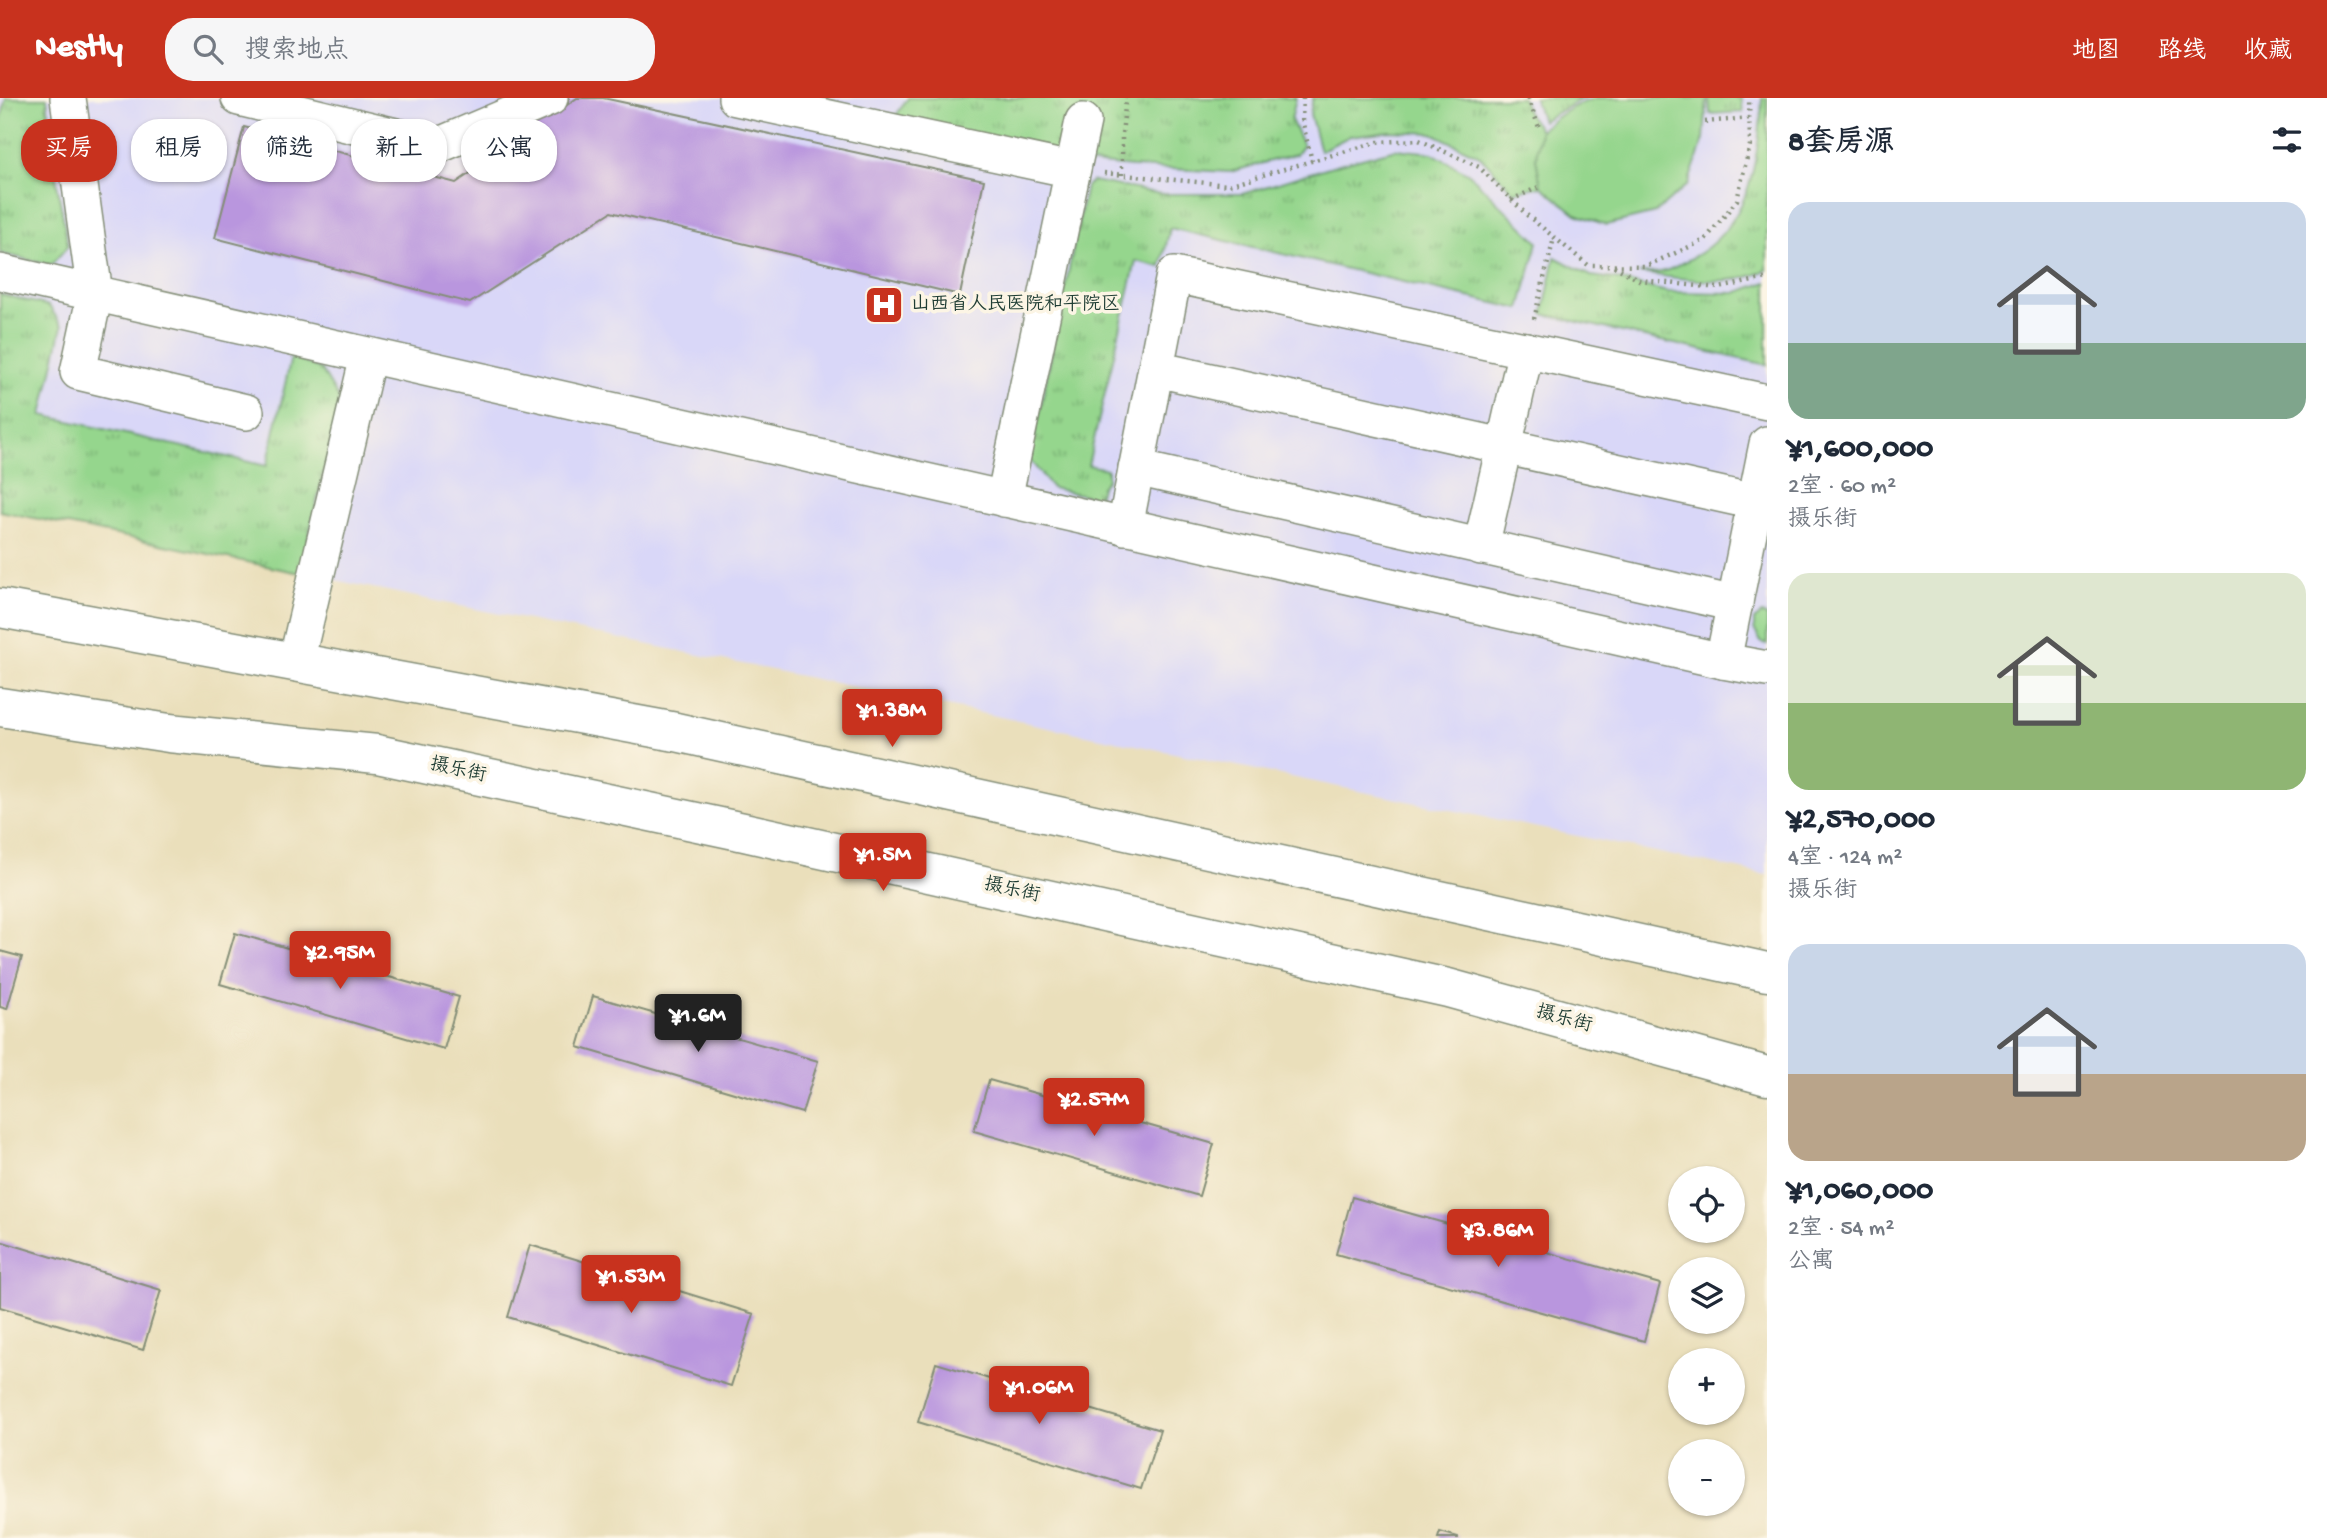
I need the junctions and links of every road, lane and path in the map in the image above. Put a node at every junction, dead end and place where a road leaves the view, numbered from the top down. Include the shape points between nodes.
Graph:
1 (68, 98) edge
2 (239, 98) edge
3 (550, 98) edge
4 (736, 98) edge
5 (1126, 98) edge
6 (1303, 98) edge
7 (1528, 98) edge
8 (1749, 98) edge
9 (1749, 118) junction
10 (1083, 121) dead end
11 (1705, 122) dead end
12 (1540, 130) dead end
13 (1312, 161) junction
14 (1072, 170) junction
15 (1122, 175) junction
16 (1541, 186) dead end
17 (1511, 200) junction
18 (1554, 238) junction
19 (1613, 265) junction
20 (0, 272) edge
21 (1767, 278) edge
22 (95, 294) junction
23 (1526, 351) junction
24 (368, 356) junction
25 (1156, 369) junction
26 (1767, 402) edge
27 (246, 412) dead end
28 (1767, 444) edge
29 (1504, 446) junction
30 (1136, 468) junction
31 (1004, 499) junction
32 (1755, 502) junction
33 (1125, 527) junction
34 (1481, 547) junction
35 (1735, 604) junction
36 (0, 608) edge
37 (1723, 661) junction
38 (296, 662) junction
39 (1767, 669) edge
40 (0, 707) edge
41 (1767, 972) edge
42 (1767, 1076) edge

1 - 22 lane
2 - 3 lane via 438,146
4 - 14 lane
5 - 15 path
6 - 13 path via 1302,120
7 - 12 path
8 - 9 path
9 - 11 path
9 - 19 path via 1750,145 1737,200 1705,240 1646,266
10 - 14 lane
13 - 15 path via 1228,185
13 - 17 path via 1378,142 1419,140 1479,167
14 - 15 path
14 - 31 lane
16 - 17 path
17 - 18 path
18 - 19 path via 1588,265
18 - 23 path
19 - 21 path via 1639,280 1719,288
20 - 22 lane
22 - 24 lane
22 - 27 lane via 78,372
23 - 25 lane via 1174,275
23 - 26 lane
23 - 29 lane
24 - 31 lane
24 - 38 lane
25 - 29 lane
25 - 30 lane
28 - 32 lane
29 - 32 lane
29 - 34 lane
30 - 33 lane
30 - 34 lane
31 - 33 lane
32 - 35 lane
33 - 37 lane
34 - 35 lane
35 - 37 lane
36 - 38 main road
37 - 39 lane
38 - 41 main road via 676,732
40 - 42 main road, 摄乐街 via 169,733 377,754 1448,988

